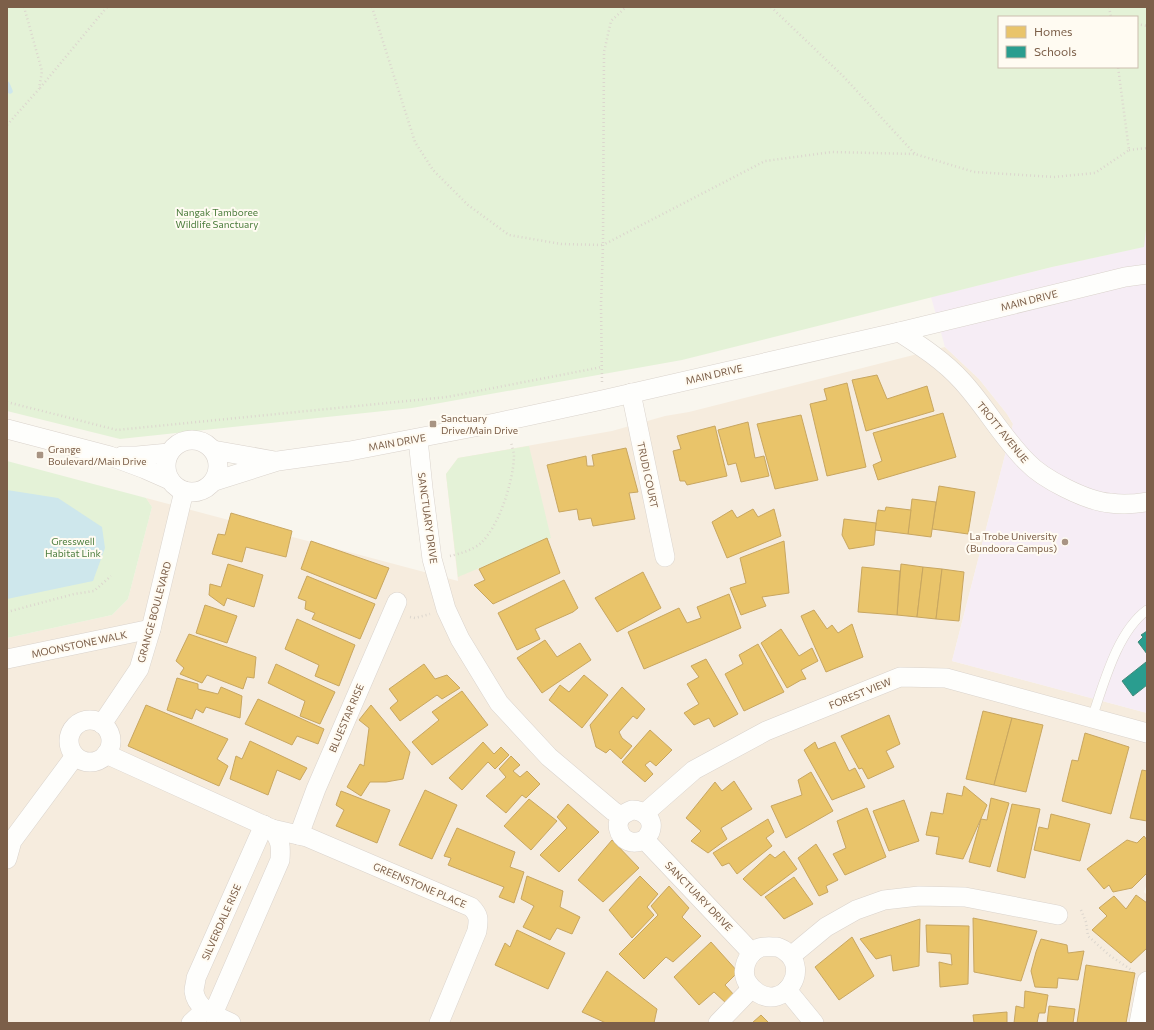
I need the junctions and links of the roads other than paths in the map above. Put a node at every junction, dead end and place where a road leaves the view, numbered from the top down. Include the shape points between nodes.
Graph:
1 (1147, 274) edge
2 (899, 332) junction
3 (631, 393) junction
4 (7, 429) edge
5 (418, 438) junction
6 (213, 450) junction
7 (169, 453) junction
8 (110, 456) junction
9 (278, 461) junction
10 (215, 481) junction
11 (177, 486) junction
12 (1147, 502) edge
13 (665, 557) dead end
14 (394, 608) road end
15 (1147, 610) edge
16 (152, 629) junction
17 (7, 659) edge
18 (1092, 718) junction
19 (102, 724) junction
20 (1147, 733) edge
21 (106, 754) junction
22 (75, 756) junction
23 (645, 813) junction
24 (621, 816) junction
25 (268, 827) junction
26 (299, 836) junction
27 (645, 840) junction
28 (7, 859) edge
29 (1058, 915) dead end
30 (752, 953) junction
31 (791, 956) junction
32 (1147, 981) edge
33 (751, 989) junction
34 (787, 990) junction
35 (209, 1012) junction
36 (191, 1023) edge
37 (231, 1023) edge
38 (439, 1023) edge
39 (718, 1023) edge
40 (814, 1023) edge
41 (1139, 1023) edge

1 - 2 street, MAIN DRIVE via 1125,277
2 - 3 street, MAIN DRIVE
2 - 12 street, TROTT AVENUE via 928,351 961,380 1012,445 1036,470 1066,488 1099,501 1120,504
3 - 5 street, MAIN DRIVE
3 - 13 street, TRUDI COURT
4 - 8 street
5 - 9 street, MAIN DRIVE
5 - 24 street, SANCTUARY DRIVE via 432,559 446,609 460,639 499,703 549,757
6 - 7 street via 199,440 190,440 175,446
6 - 9 street, MAIN DRIVE
6 - 10 street via 219,465
7 - 8 street
7 - 11 street via 167,474
8 - 11 street via 145,468
9 - 10 street, MAIN DRIVE
10 - 11 street via 201,492 193,493
11 - 16 street, GRANGE BOULEVARD
14 - 26 street, BLUESTAR RISE via 316,789
15 - 18 lane via 1130,626 1115,653
16 - 17 street, MOONSTONE WALK
16 - 19 street, GRANGE BOULEVARD via 138,669
18 - 20 street, FOREST VIEW
18 - 23 street, FOREST VIEW via 946,678 900,677 766,731 694,770
19 - 21 street via 107,729 111,743
19 - 22 street via 92,720 84,721 72,729 69,743
21 - 22 street via 94,762 87,762
21 - 25 street
22 - 28 street via 12,841
23 - 24 street via 632,810
23 - 27 street via 651,822 650,832
24 - 27 street via 618,827 627,841
25 - 26 street, GREENSTONE PLACE
25 - 35 street via 279,838 280,860
25 - 35 street, SILVERDALE RISE via 196,978 194,991 198,1002
26 - 38 street, GREENSTONE PLACE via 314,840 471,907 477,913 477,931
27 - 30 street, SANCTUARY DRIVE
29 - 31 street via 965,897 919,896 884,900 856,910 826,927
30 - 31 street via 759,948 777,946
30 - 33 street via 745,964 744,973
31 - 34 street via 796,973
32 - 41 street
33 - 34 street via 770,997
33 - 39 street
34 - 40 street
35 - 36 street
35 - 37 street

